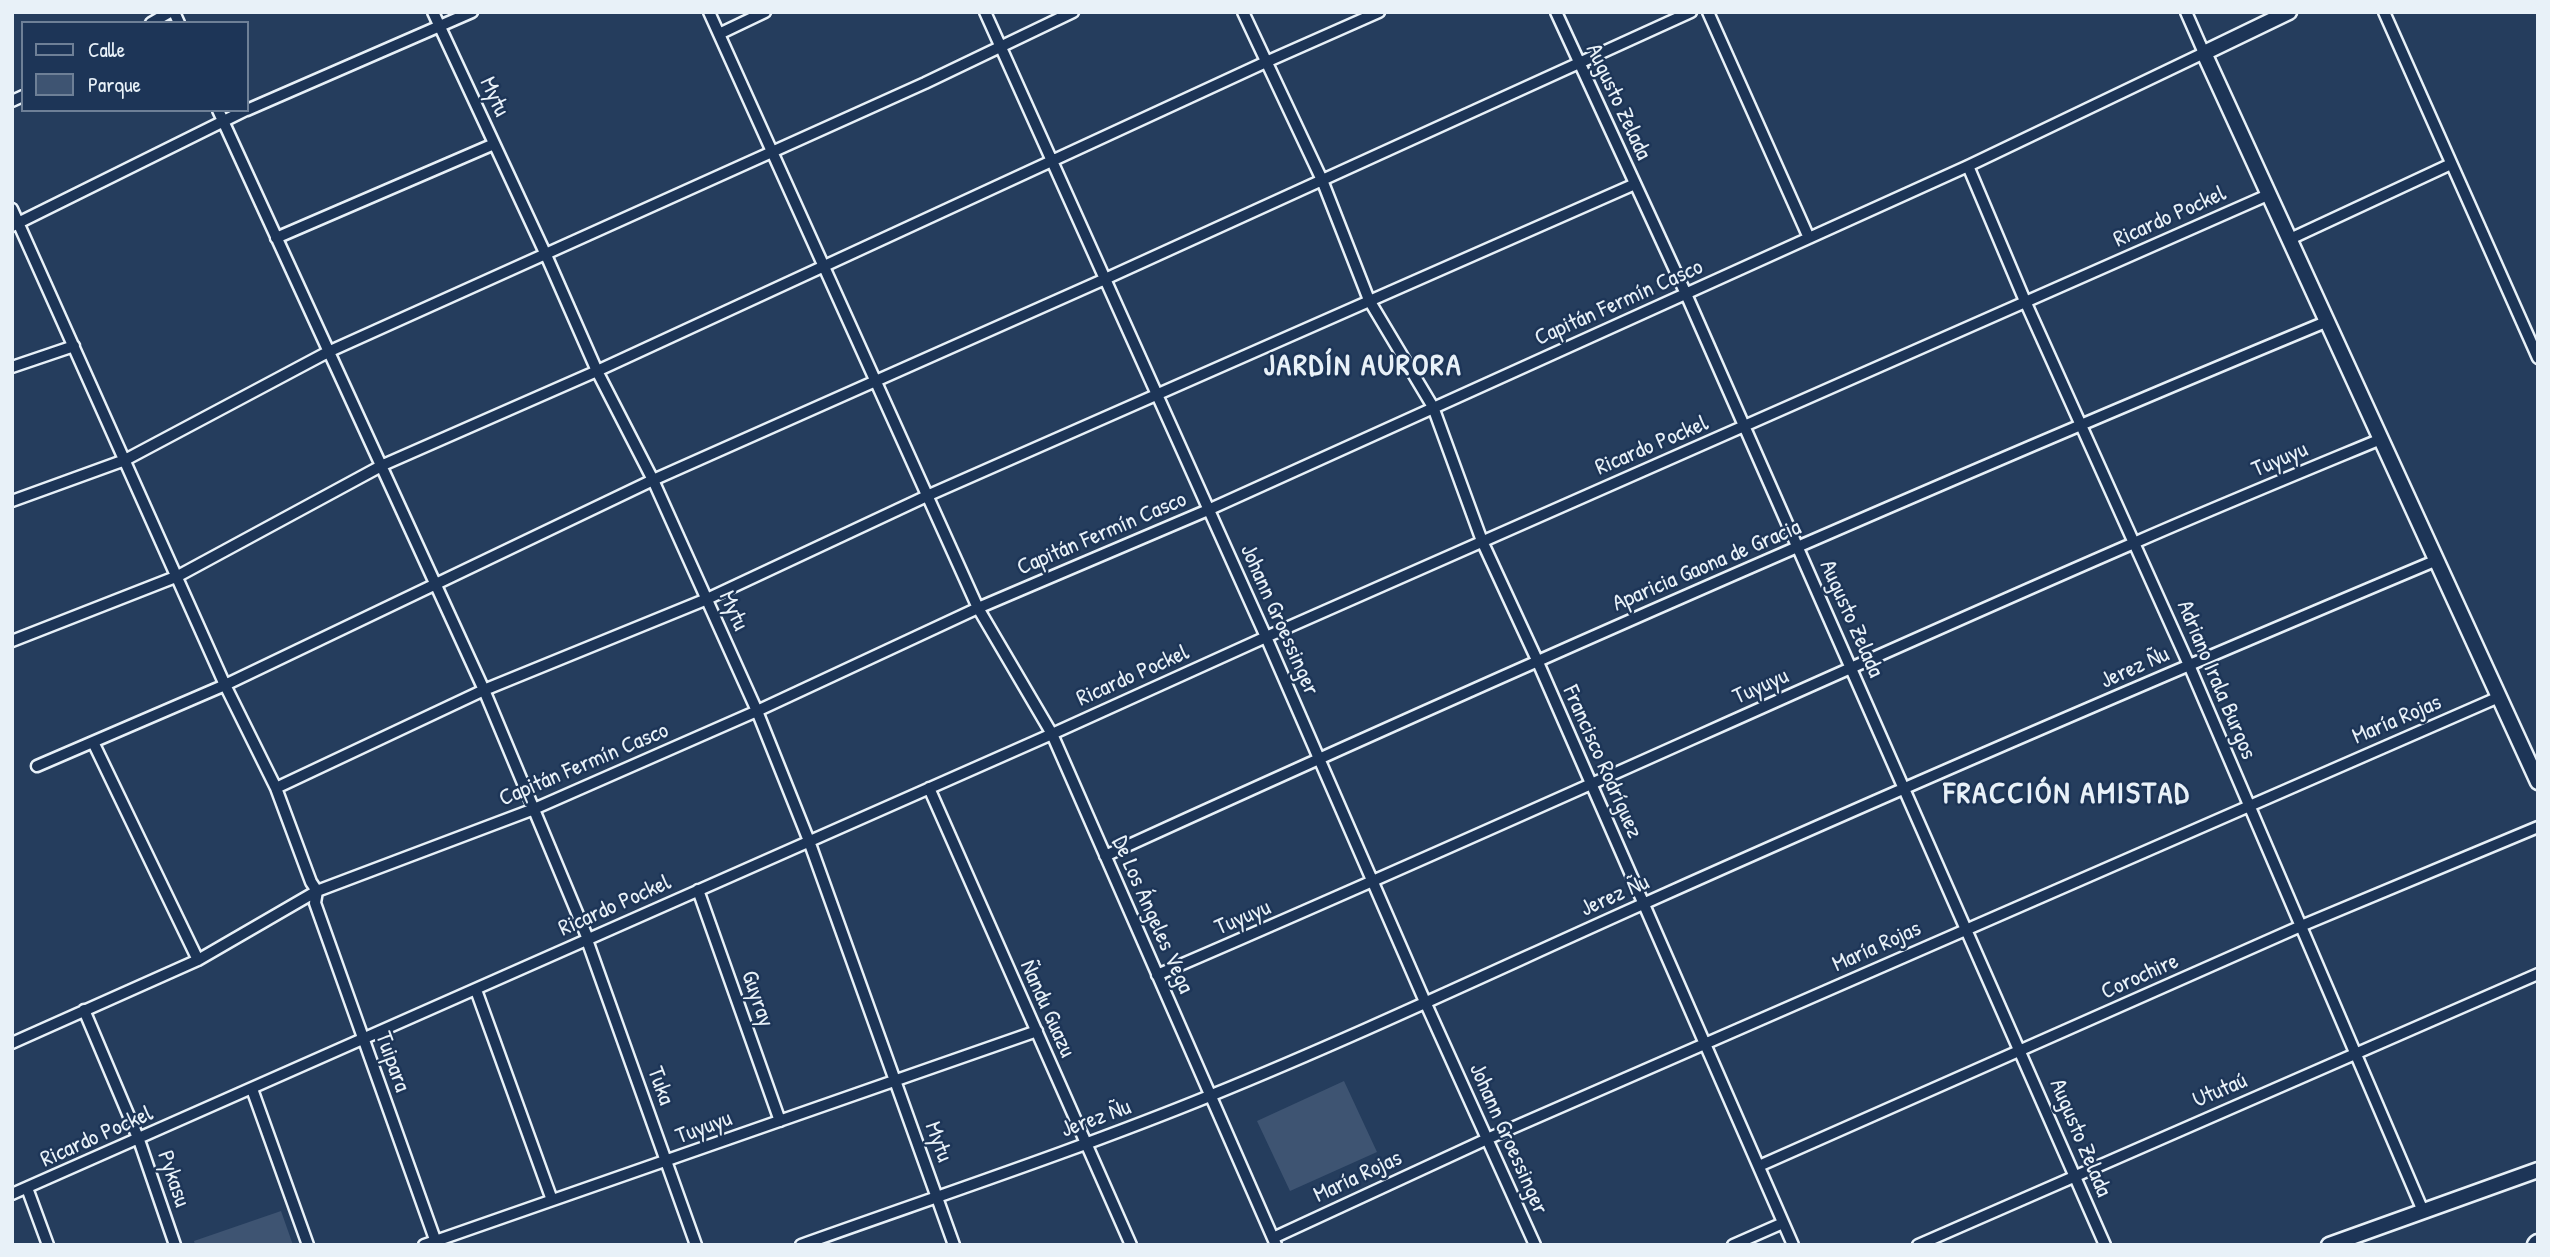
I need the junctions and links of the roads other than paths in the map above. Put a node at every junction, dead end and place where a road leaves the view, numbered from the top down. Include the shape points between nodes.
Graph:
1 (172, 12) edge
2 (433, 12) edge
3 (472, 12) edge
4 (709, 12) edge
5 (765, 12) edge
6 (985, 12) edge
7 (1073, 12) edge
8 (1243, 12) edge
9 (1380, 12) edge
10 (1556, 12) edge
11 (1691, 12) edge
12 (1708, 12) edge
13 (2186, 12) edge
14 (2289, 12) edge
15 (2384, 12) edge
16 (155, 21) edge
17 (440, 28) junction
18 (719, 34) junction
19 (1000, 46) junction
20 (2204, 52) junction
21 (1266, 62) junction
22 (1579, 62) junction
23 (248, 109) edge
24 (221, 115) edge
25 (494, 144) junction
26 (771, 153) junction
27 (1052, 161) junction
28 (2451, 164) junction
29 (1968, 166) junction
30 (1322, 180) junction
31 (1635, 184) junction
32 (2270, 194) junction
33 (12, 209) edge
34 (16, 225) edge
35 (276, 238) junction
36 (1809, 238) junction
37 (2290, 239) junction
38 (546, 255) junction
39 (823, 267) junction
40 (1105, 279) junction
41 (1686, 294) junction
42 (1369, 300) junction
43 (2025, 301) junction
44 (2328, 321) junction
45 (74, 345) junction
46 (328, 352) junction
47 (2538, 358) edge
48 (12, 368) edge
49 (597, 371) junction
50 (875, 382) junction
51 (1157, 395) junction
52 (1433, 407) junction
53 (2081, 424) junction
54 (1744, 427) junction
55 (2381, 439) junction
56 (125, 460) junction
57 (383, 465) junction
58 (653, 480) junction
59 (929, 495) junction
60 (12, 501) edge
61 (1209, 510) junction
62 (1482, 541) junction
63 (2136, 542) junction
64 (1798, 547) junction
65 (2437, 560) junction
66 (178, 576) junction
67 (434, 585) junction
68 (707, 599) junction
69 (978, 608) junction
70 (1266, 636) junction
71 (12, 642) edge
72 (1536, 660) junction
73 (2189, 665) junction
74 (1852, 668) junction
75 (225, 685) junction
76 (484, 690) junction
77 (2499, 697) junction
78 (757, 711) junction
79 (1052, 734) junction
80 (93, 742) junction
81 (1320, 758) junction
82 (37, 765) dead end
83 (2537, 778) edge
84 (1591, 783) junction
85 (276, 788) junction
86 (929, 788) junction
87 (1904, 790) junction
88 (2249, 806) junction
89 (534, 809) junction
90 (2538, 827) edge
91 (809, 841) junction
92 (1105, 856) junction
93 (1374, 883) junction
94 (698, 890) junction
95 (317, 891) junction
96 (1644, 904) junction
97 (2301, 926) junction
98 (1965, 929) junction
99 (588, 940) junction
100 (198, 960) junction
101 (2538, 974) edge
102 (1157, 975) junction
103 (476, 990) junction
104 (1426, 1004) junction
105 (85, 1010) junction
106 (1037, 1031) junction
107 (364, 1040) junction
108 (12, 1043) edge
109 (1705, 1044) junction
110 (2021, 1051) junction
111 (2356, 1053) junction
112 (895, 1080) junction
113 (252, 1089) junction
114 (1210, 1096) junction
115 (780, 1121) junction
116 (1487, 1139) junction
117 (139, 1140) junction
118 (1086, 1143) junction
119 (667, 1161) junction
120 (1759, 1166) junction
121 (2538, 1170) edge
122 (2076, 1174) junction
123 (27, 1188) junction
124 (12, 1194) edge
125 (937, 1196) junction
126 (552, 1200) junction
127 (2423, 1211) junction
128 (1783, 1223) junction
129 (823, 1241) edge
130 (1275, 1241) edge
131 (436, 1243) edge
132 (48, 1245) edge
133 (175, 1245) edge
134 (308, 1245) edge
135 (424, 1245) edge
136 (696, 1245) edge
137 (801, 1245) edge
138 (954, 1245) edge
139 (1131, 1245) edge
140 (1535, 1245) edge
141 (1733, 1245) edge
142 (1793, 1245) edge
143 (1918, 1245) edge
144 (2105, 1245) edge
145 (2329, 1245) edge

1 - 16 street
2 - 17 street, Mytu
3 - 17 street
4 - 18 street, De Los Ángeles Vega
5 - 18 street
6 - 19 street, Johann Groessinger
7 - 19 street
8 - 21 street, Francisco Rodríguez
9 - 21 street
10 - 22 street, Augusto Zelada
11 - 22 street
12 - 36 street
13 - 20 street
14 - 20 street
15 - 28 street
17 - 23 street
17 - 25 street, Mytu
18 - 26 street, De Los Ángeles Vega
19 - 26 street
19 - 27 street, Johann Groessinger
20 - 29 street, Capitán Fermín Casco
20 - 32 street
21 - 27 street
21 - 30 street, Francisco Rodríguez
22 - 30 street
22 - 31 street, Augusto Zelada
24 - 34 street
24 - 35 street, Tuka
25 - 35 street
25 - 38 street, Mytu
26 - 38 street
26 - 39 street, De Los Ángeles Vega
27 - 39 street
27 - 40 street, Johann Groessinger
28 - 37 street
28 - 47 street
29 - 36 street, Capitán Fermín Casco
29 - 43 street, Adriano Irala Burgos
30 - 40 street
30 - 42 street, Francisco Rodríguez
31 - 41 street, Augusto Zelada
31 - 42 street
32 - 37 street
32 - 43 street, Ricardo Pockel
33 - 34 street, Tuipara
34 - 45 street, Tuipara
35 - 46 street, Tuka
36 - 41 street, Capitán Fermín Casco
37 - 44 street
38 - 46 street
38 - 49 street, Mytu
39 - 49 street
39 - 50 street, De Los Ángeles Vega
40 - 50 street
40 - 51 street, Johann Groessinger
41 - 52 street, Capitán Fermín Casco
41 - 54 street, Augusto Zelada
42 - 51 street
42 - 52 street, Francisco Rodríguez
43 - 53 street, Adriano Irala Burgos
43 - 54 street, Ricardo Pockel
44 - 53 street, Aparicia Gaona de Gracia
44 - 55 street
45 - 48 street
45 - 56 street, Tuipara
46 - 56 street
46 - 57 street, Tuka
49 - 57 street
49 - 58 street, Mytu
50 - 58 street
50 - 59 street, De Los Ángeles Vega
51 - 59 street
51 - 61 street, Johann Groessinger
52 - 61 street, Capitán Fermín Casco
52 - 62 street, Francisco Rodríguez
53 - 63 street, Adriano Irala Burgos
53 - 64 street, Aparicia Gaona de Gracia
54 - 62 street, Ricardo Pockel
54 - 64 street, Augusto Zelada
55 - 63 street, Tuyuyu
55 - 65 street
56 - 60 street
56 - 66 street, Tuipara
57 - 66 street
57 - 67 street, Tuka
58 - 67 street
58 - 68 street, Mytu
59 - 68 street
59 - 69 street, De Los Ángeles Vega
61 - 69 street, Capitán Fermín Casco
61 - 70 street, Johann Groessinger
62 - 70 street, Ricardo Pockel
62 - 72 street, Francisco Rodríguez
63 - 73 street, Adriano Irala Burgos
63 - 74 street, Tuyuyu
64 - 72 street, Aparicia Gaona de Gracia
64 - 74 street, Augusto Zelada
65 - 73 street, Jerez Ñu
65 - 77 street
66 - 71 street
66 - 75 street, Tuipara
67 - 75 street
67 - 76 street, Tuka
68 - 76 street
68 - 78 street, Mytu
69 - 78 street, Capitán Fermín Casco
69 - 79 street, De Los Ángeles Vega
70 - 79 street, Ricardo Pockel
70 - 81 street, Johann Groessinger
72 - 81 street, Aparicia Gaona de Gracia
72 - 84 street, Francisco Rodríguez
73 - 87 street, Jerez Ñu
73 - 88 street, Adriano Irala Burgos
74 - 84 street, Tuyuyu
74 - 87 street, Augusto Zelada
75 - 80 street
75 - 85 street, Tuipara
76 - 85 street
76 - 89 street, Tuka
77 - 83 street
77 - 88 street, María Rojas
78 - 89 street, Capitán Fermín Casco
78 - 91 street, Mytu
79 - 86 street, Ricardo Pockel
79 - 92 street, De Los Ángeles Vega
80 - 82 street
80 - 100 street
81 - 92 street, Aparicia Gaona de Gracia
81 - 93 street, Johann Groessinger
84 - 93 street, Tuyuyu
84 - 96 street, Francisco Rodríguez
85 - 95 street, Tuipara
86 - 91 street, Ricardo Pockel
86 - 106 street, Ñandu Guazu
87 - 96 street, Jerez Ñu
87 - 98 street, Augusto Zelada
88 - 97 street, Adriano Irala Burgos
88 - 98 street, María Rojas
89 - 95 street, Capitán Fermín Casco
89 - 99 street, Tuka
90 - 97 street, Corochire
91 - 94 street, Ricardo Pockel
91 - 112 street, Mytu
92 - 102 street, De Los Ángeles Vega
93 - 102 street, Tuyuyu
93 - 104 street, Johann Groessinger
94 - 99 street, Ricardo Pockel
94 - 115 street, Guyray
95 - 100 street, Capitán Fermín Casco
95 - 107 street, Tuipara via 314,903
96 - 104 street, Jerez Ñu
96 - 109 street, Francisco Rodríguez
97 - 110 street, Corochire
97 - 111 street, Adriano Irala Burgos
98 - 109 street, María Rojas
98 - 110 street, Augusto Zelada
99 - 103 street, Ricardo Pockel
99 - 119 street, Tuka
100 - 105 street, Capitán Fermín Casco
101 - 111 street, Ututaú
102 - 114 street, De Los Ángeles Vega
103 - 107 street, Ricardo Pockel
103 - 126 street
104 - 114 street, Jerez Ñu
104 - 116 street, Johann Groessinger
105 - 108 street, Capitán Fermín Casco
105 - 117 street, Pykasu
106 - 112 street, Tuyuyu
106 - 118 street, Ñandu Guazu
107 - 113 street, Ricardo Pockel
107 - 131 street, Tuipara
109 - 116 street, María Rojas
109 - 120 street, Francisco Rodríguez
110 - 120 street, Corochire
110 - 122 street, Augusto Zelada
111 - 122 street, Ututaú
111 - 127 street, Adriano Irala Burgos
112 - 115 street, Tuyuyu
112 - 125 street, Mytu
113 - 117 street, Ricardo Pockel
113 - 134 street
114 - 118 street, Jerez Ñu
114 - 130 street, De Los Ángeles Vega
115 - 119 street, Tuyuyu
116 - 130 street, María Rojas
116 - 140 street, Johann Groessinger
117 - 123 street, Ricardo Pockel
117 - 133 street, Pykasu
118 - 125 street, Jerez Ñu
118 - 139 street, Ñandu Guazu
119 - 126 street, Tuyuyu
119 - 136 street, Tuka
120 - 128 street, Francisco Rodríguez
121 - 127 street
122 - 143 street, Ututaú
122 - 144 street, Augusto Zelada
123 - 124 street, Ricardo Pockel
123 - 132 street
125 - 129 street, Jerez Ñu
125 - 138 street, Mytu
126 - 131 street, Tuyuyu
127 - 145 street
128 - 141 street
128 - 142 street, Francisco Rodríguez
129 - 137 street, Jerez Ñu
131 - 135 street, Tuyuyu

